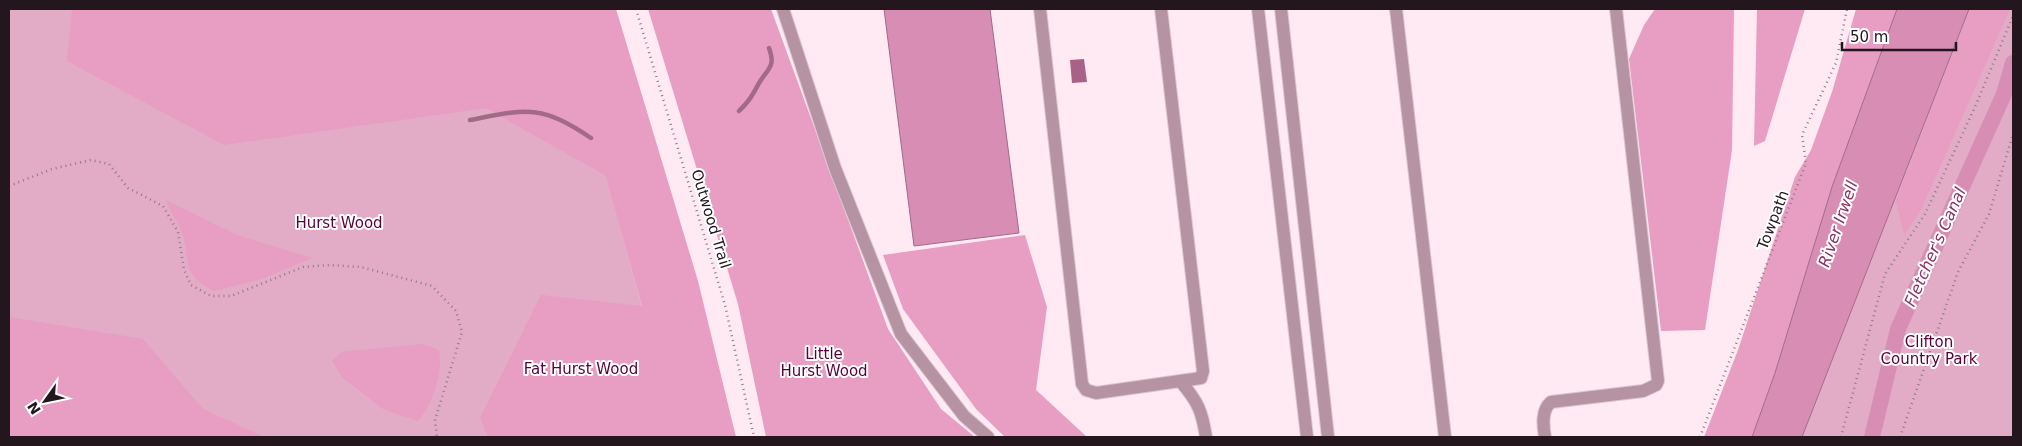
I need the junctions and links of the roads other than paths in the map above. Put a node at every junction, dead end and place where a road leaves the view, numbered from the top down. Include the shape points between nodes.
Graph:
1 (783, 9) edge
2 (1040, 9) edge
3 (1161, 9) edge
4 (1258, 9) edge
5 (1281, 9) edge
6 (1396, 9) edge
7 (1616, 9) edge
8 (1181, 382) junction
9 (988, 437) edge
10 (1206, 437) edge
11 (1307, 437) edge
12 (1328, 437) edge
13 (1445, 437) edge
14 (1545, 437) edge

1 - 9 lane via 835,168 901,334 964,416
2 - 8 lane via 1082,384 1086,390 1096,393
3 - 8 lane via 1203,371 1202,378
4 - 11 lane
5 - 12 lane
6 - 13 lane
7 - 14 lane via 1658,381 1643,391 1551,402 1544,413
8 - 10 lane via 1197,400 1203,414

